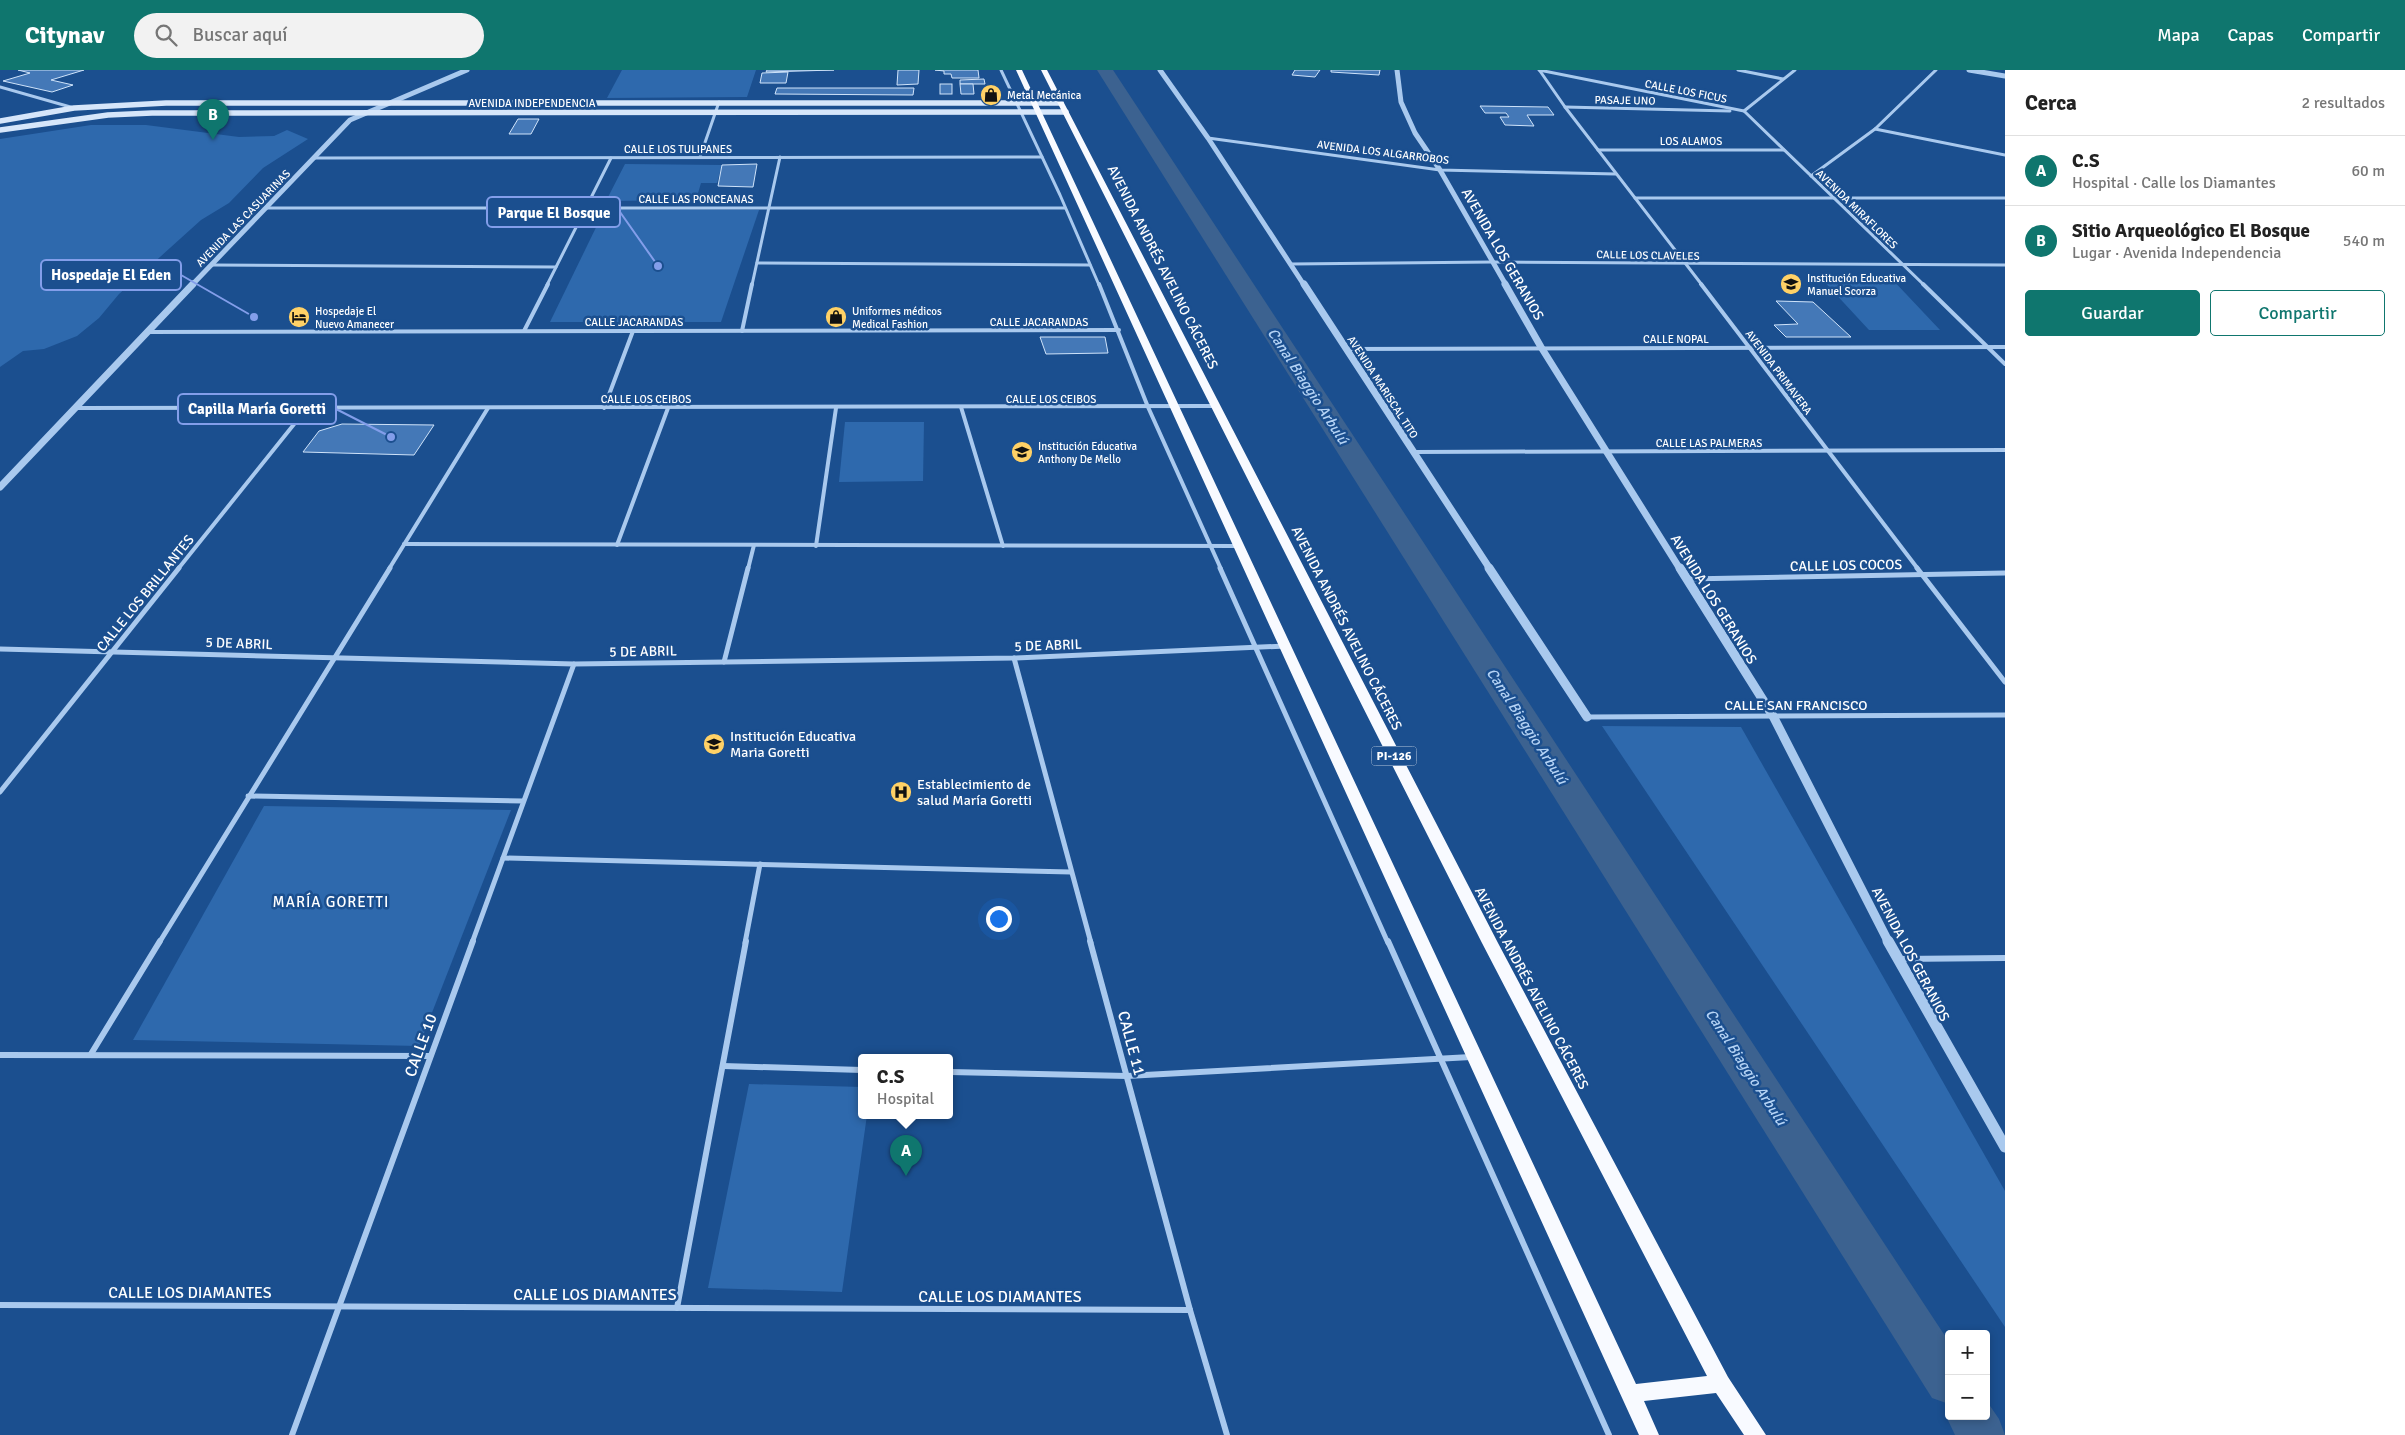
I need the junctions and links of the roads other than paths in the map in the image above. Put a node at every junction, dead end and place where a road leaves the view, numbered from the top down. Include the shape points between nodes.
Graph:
1 (467, 70) edge
2 (1001, 70) edge
3 (1019, 70) edge
4 (1044, 70) edge
5 (1160, 70) edge
6 (1397, 70) edge
7 (1538, 70) edge
8 (1738, 70) edge
9 (1795, 70) edge
10 (1936, 70) edge
11 (1969, 70) edge
12 (2005, 76) edge
13 (1783, 78) junction
14 (0, 87) edge
15 (719, 102) junction
16 (1018, 102) junction
17 (389, 103) junction
18 (1038, 107) junction
19 (1063, 107) junction
20 (1566, 107) junction
21 (74, 108) junction
22 (1744, 111) junction
23 (1023, 112) junction
24 (364, 113) junction
25 (715, 113) junction
26 (0, 120) edge
27 (1875, 129) junction
28 (0, 130) edge
29 (1208, 138) junction
30 (1598, 150) junction
31 (1784, 150) junction
32 (2005, 154) edge
33 (700, 157) junction
34 (780, 157) junction
35 (1042, 157) junction
36 (314, 158) junction
37 (610, 158) junction
38 (1440, 170) junction
39 (1616, 174) junction
40 (1811, 176) junction
41 (1833, 197) junction
42 (1635, 198) junction
43 (2005, 198) edge
44 (266, 208) junction
45 (585, 208) junction
46 (769, 208) junction
47 (1065, 208) junction
48 (1493, 262) junction
49 (757, 263) junction
50 (1291, 264) junction
51 (212, 265) junction
52 (1090, 265) junction
53 (1686, 265) junction
54 (1903, 265) junction
55 (2005, 265) edge
56 (556, 267) junction
57 (1119, 330) junction
58 (524, 331) junction
59 (633, 331) junction
60 (742, 331) junction
61 (148, 332) junction
62 (1541, 347) junction
63 (1749, 348) junction
64 (1988, 348) junction
65 (2005, 348) edge
66 (1346, 349) junction
67 (2005, 364) edge
68 (1216, 406) junction
69 (961, 407) junction
70 (1177, 407) junction
71 (76, 408) junction
72 (307, 408) junction
73 (488, 408) junction
74 (604, 408) junction
75 (668, 408) junction
76 (836, 408) junction
77 (1148, 408) junction
78 (2005, 450) edge
79 (1828, 451) junction
80 (1414, 452) junction
81 (1607, 452) junction
82 (0, 487) edge
83 (404, 544) junction
84 (617, 544) junction
85 (754, 545) junction
86 (816, 546) junction
87 (1002, 546) junction
88 (1240, 546) junction
89 (1211, 548) junction
90 (2005, 573) edge
91 (1923, 575) junction
92 (1687, 579) junction
93 (1286, 646) junction
94 (1256, 648) junction
95 (0, 649) edge
96 (113, 651) junction
97 (333, 657) junction
98 (1014, 658) junction
99 (724, 662) junction
100 (574, 664) junction
101 (2005, 682) edge
102 (2005, 715) edge
103 (1773, 716) junction
104 (1587, 717) joint
105 (0, 792) edge
106 (248, 796) junction
107 (523, 801) junction
108 (503, 858) junction
109 (760, 864) junction
110 (1071, 872) junction
111 (2005, 958) edge
112 (1898, 959) junction
113 (91, 1054) junction
114 (0, 1055) edge
115 (430, 1056) junction
116 (1476, 1056) junction
117 (1438, 1059) junction
118 (722, 1066) junction
119 (858, 1070) edge
120 (953, 1072) edge
121 (1127, 1076) junction
122 (2005, 1147) edge
123 (0, 1305) edge
124 (339, 1306) junction
125 (677, 1308) junction
126 (1190, 1310) junction
127 (1722, 1383) junction
128 (1630, 1394) junction
129 (292, 1435) edge
130 (1226, 1435) edge
131 (1609, 1435) edge
132 (1649, 1435) edge
133 (1756, 1435) edge

1 - 17 street, AVENIDA LAS CASUARINAS
2 - 16 street
3 - 18 highway
4 - 19 highway, AVENIDA ANDRÉS AVELINO CÁCERES / PI-126
5 - 29 street, AVENIDA MARISCAL TITO
6 - 38 street, AVENIDA LOS GERANIOS via 1401,102 1415,133
7 - 20 street, AVENIDA PRIMAVERA
7 - 22 street, CALLE LOS FICUS
8 - 13 street
9 - 13 street
10 - 27 street
11 - 12 street
13 - 22 street
14 - 21 street
15 - 16 main road, AVENIDA INDEPENDENCIA
15 - 17 main road, AVENIDA INDEPENDENCIA
15 - 25 street
16 - 18 main road, AVENIDA INDEPENDENCIA
16 - 23 street
17 - 21 main road, AVENIDA INDEPENDENCIA via 157,103
17 - 24 street, AVENIDA LAS CASUARINAS
18 - 19 main road, AVENIDA INDEPENDENCIA
18 - 19 main road, AVENIDA INDEPENDENCIA
18 - 23 main road, AVENIDA INDEPENDENCIA
18 - 70 highway
19 - 68 highway, AVENIDA ANDRÉS AVELINO CÁCERES / PI-126
20 - 22 street, PASAJE UNO
20 - 30 street, AVENIDA PRIMAVERA
21 - 26 main road, AVENIDA INDEPENDENCIA
22 - 31 street, AVENIDA MIRAFLORES
23 - 25 main road, AVENIDA INDEPENDENCIA
23 - 35 street
24 - 25 main road, AVENIDA INDEPENDENCIA
24 - 28 main road, AVENIDA INDEPENDENCIA via 108,115
24 - 36 street, AVENIDA LAS CASUARINAS via 350,120
25 - 33 street
27 - 32 street
27 - 40 street
29 - 38 street, AVENIDA LOS ALGARROBOS
29 - 50 street, AVENIDA MARISCAL TITO
30 - 31 street, LOS ALAMOS
30 - 39 street, AVENIDA PRIMAVERA
31 - 40 street, AVENIDA MIRAFLORES
33 - 34 street, CALLE LOS TULIPANES
33 - 37 street, CALLE LOS TULIPANES
34 - 35 street, CALLE LOS TULIPANES
34 - 46 street
35 - 47 street
36 - 37 street, CALLE LOS TULIPANES
36 - 44 street, AVENIDA LAS CASUARINAS
37 - 45 street
38 - 39 street, AVENIDA LOS ALGARROBOS
38 - 48 street, AVENIDA LOS GERANIOS
39 - 42 street, AVENIDA PRIMAVERA
40 - 41 street, AVENIDA MIRAFLORES
41 - 42 street
41 - 43 street
41 - 54 street, AVENIDA MIRAFLORES
42 - 53 street, AVENIDA PRIMAVERA
44 - 45 street, CALLE LAS PONCEANAS
44 - 51 street, AVENIDA LAS CASUARINAS
45 - 46 street, CALLE LAS PONCEANAS
45 - 56 street
46 - 47 street, CALLE LAS PONCEANAS
46 - 49 street
47 - 52 street
48 - 50 street, CALLE LOS CLAVELES
48 - 53 street, CALLE LOS CLAVELES
48 - 62 street, AVENIDA LOS GERANIOS
49 - 52 street
49 - 60 street
50 - 66 street, AVENIDA MARISCAL TITO
51 - 56 street
51 - 61 street, AVENIDA LAS CASUARINAS
52 - 57 street
53 - 54 street, CALLE LOS CLAVELES
53 - 63 street, AVENIDA PRIMAVERA
54 - 55 street, CALLE LOS CLAVELES
54 - 64 street, AVENIDA MIRAFLORES
56 - 58 street
57 - 60 street, CALLE JACARANDAS
57 - 77 street
58 - 59 street, CALLE JACARANDAS
58 - 61 street, CALLE JACARANDAS
59 - 60 street, CALLE JACARANDAS
59 - 74 street
61 - 71 street, AVENIDA LAS CASUARINAS
62 - 63 street, CALLE NOPAL
62 - 66 street, CALLE NOPAL
62 - 81 street, AVENIDA LOS GERANIOS
63 - 64 street, CALLE NOPAL
63 - 79 street, AVENIDA PRIMAVERA
64 - 65 street, CALLE NOPAL
64 - 67 street, AVENIDA MIRAFLORES
66 - 80 street, AVENIDA MARISCAL TITO
68 - 70 street, CALLE LOS CEIBOS
68 - 127 highway, AVENIDA ANDRÉS AVELINO CÁCERES / PI-126 via 1490,943
69 - 76 street, CALLE LOS CEIBOS
69 - 77 street, CALLE LOS CEIBOS
69 - 87 street
70 - 77 street, CALLE LOS CEIBOS
70 - 88 highway
71 - 72 street, CALLE LOS CEIBOS
71 - 82 street, AVENIDA LAS CASUARINAS
72 - 73 street, CALLE LOS CEIBOS
72 - 96 street, CALLE LOS BRILLANTES
73 - 74 street, CALLE LOS CEIBOS
73 - 83 street
74 - 75 street, CALLE LOS CEIBOS
75 - 76 street, CALLE LOS CEIBOS
75 - 84 street
76 - 86 street
77 - 89 street
78 - 79 street, CALLE LAS PALMERAS
79 - 81 street, CALLE LAS PALMERAS
79 - 91 street, AVENIDA PRIMAVERA
80 - 81 street, CALLE LAS PALMERAS
80 - 104 street, AVENIDA MARISCAL TITO
81 - 92 street, AVENIDA LOS GERANIOS
83 - 84 street
83 - 97 street
84 - 85 street
85 - 86 street
85 - 99 street
86 - 87 street
87 - 89 street
88 - 89 street
88 - 93 highway
89 - 94 street
90 - 91 street, CALLE LOS COCOS
91 - 92 street, CALLE LOS COCOS
91 - 101 street, AVENIDA PRIMAVERA
92 - 103 street, AVENIDA LOS GERANIOS
93 - 94 street, 5 DE ABRIL
93 - 116 highway
94 - 98 street, 5 DE ABRIL
94 - 117 street
95 - 96 street, 5 DE ABRIL
96 - 97 street, 5 DE ABRIL
96 - 105 street, CALLE LOS BRILLANTES
97 - 100 street, 5 DE ABRIL
97 - 106 street
98 - 99 street, 5 DE ABRIL
98 - 110 street, CALLE 11
99 - 100 street, 5 DE ABRIL
100 - 107 street, CALLE 10
102 - 103 street, CALLE SAN FRANCISCO
103 - 104 street, CALLE SAN FRANCISCO
103 - 112 street, AVENIDA LOS GERANIOS
106 - 107 street
106 - 113 street
107 - 108 street, CALLE 10
108 - 109 street
108 - 115 street, CALLE 10
109 - 110 street
109 - 118 street
110 - 121 street, CALLE 11
111 - 112 street
112 - 122 street, AVENIDA LOS GERANIOS
113 - 114 street
113 - 115 street
115 - 124 street, CALLE 10
116 - 117 street
116 - 128 highway
117 - 121 street
117 - 131 street
118 - 119 street
118 - 125 street
120 - 121 street
121 - 126 street, CALLE 11
123 - 124 street, CALLE LOS DIAMANTES
124 - 125 street, CALLE LOS DIAMANTES
124 - 129 street, CALLE 10
125 - 126 street, CALLE LOS DIAMANTES
126 - 130 street, CALLE 11
127 - 128 highway
127 - 133 highway, AVENIDA ANDRÉS AVELINO CÁCERES / PI-126
128 - 132 highway

